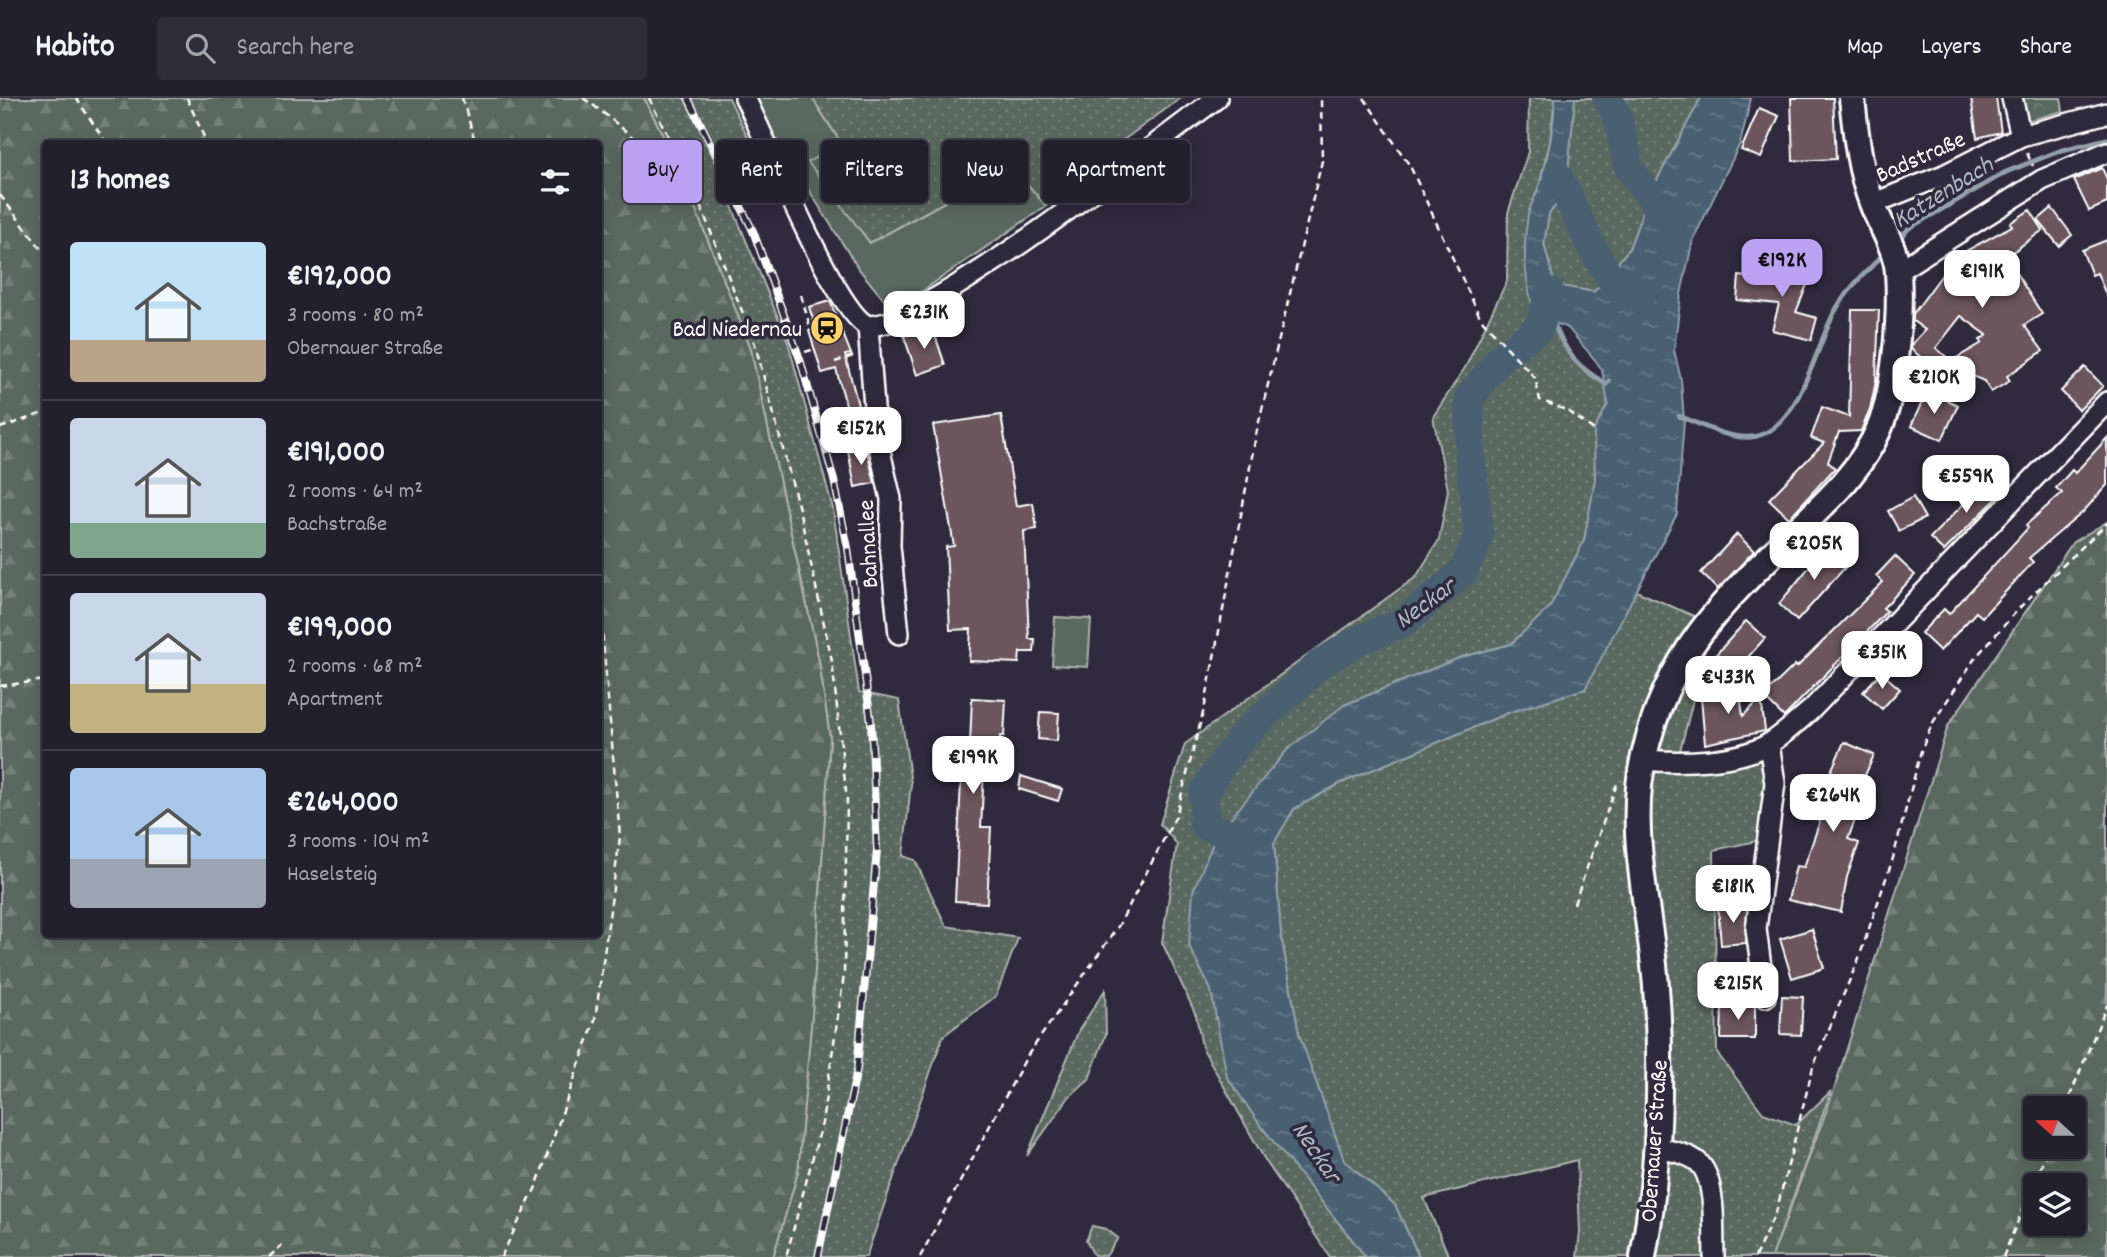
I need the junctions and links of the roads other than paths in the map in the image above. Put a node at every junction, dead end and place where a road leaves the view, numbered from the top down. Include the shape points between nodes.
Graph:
1 (745, 98) edge
2 (1217, 98) edge
3 (1852, 98) edge
4 (2012, 98) edge
5 (2107, 113) edge
6 (2023, 141) junction
7 (2107, 152) edge
8 (1875, 211) junction
9 (1896, 263) junction
10 (868, 326) junction
11 (2107, 402) edge
12 (899, 634) dead end
13 (1769, 744) junction
14 (1643, 760) junction
15 (1765, 997) dead end
16 (1657, 1148) junction
17 (1643, 1257) edge
18 (1714, 1257) edge

1 - 10 street via 827,271 855,317
2 - 10 street via 1002,259 911,312 883,325
3 - 8 main road via 1859,162
4 - 6 street
5 - 6 street, Badstraße
6 - 8 street, Badstraße
7 - 9 street via 2042,180
8 - 9 main road
9 - 14 main road, Obernauer Straße via 1894,360 1879,429 1841,488 1700,630 1674,671
10 - 12 street, Bahnallee via 876,434 891,499 890,547
11 - 13 street via 1812,709
13 - 14 street via 1717,758 1677,763
13 - 15 street via 1775,783 1756,929
14 - 16 main road, Obernauer Straße via 1638,807 1660,1051
16 - 17 main road, Obernauer Straße
16 - 18 street via 1699,1163 1710,1182

